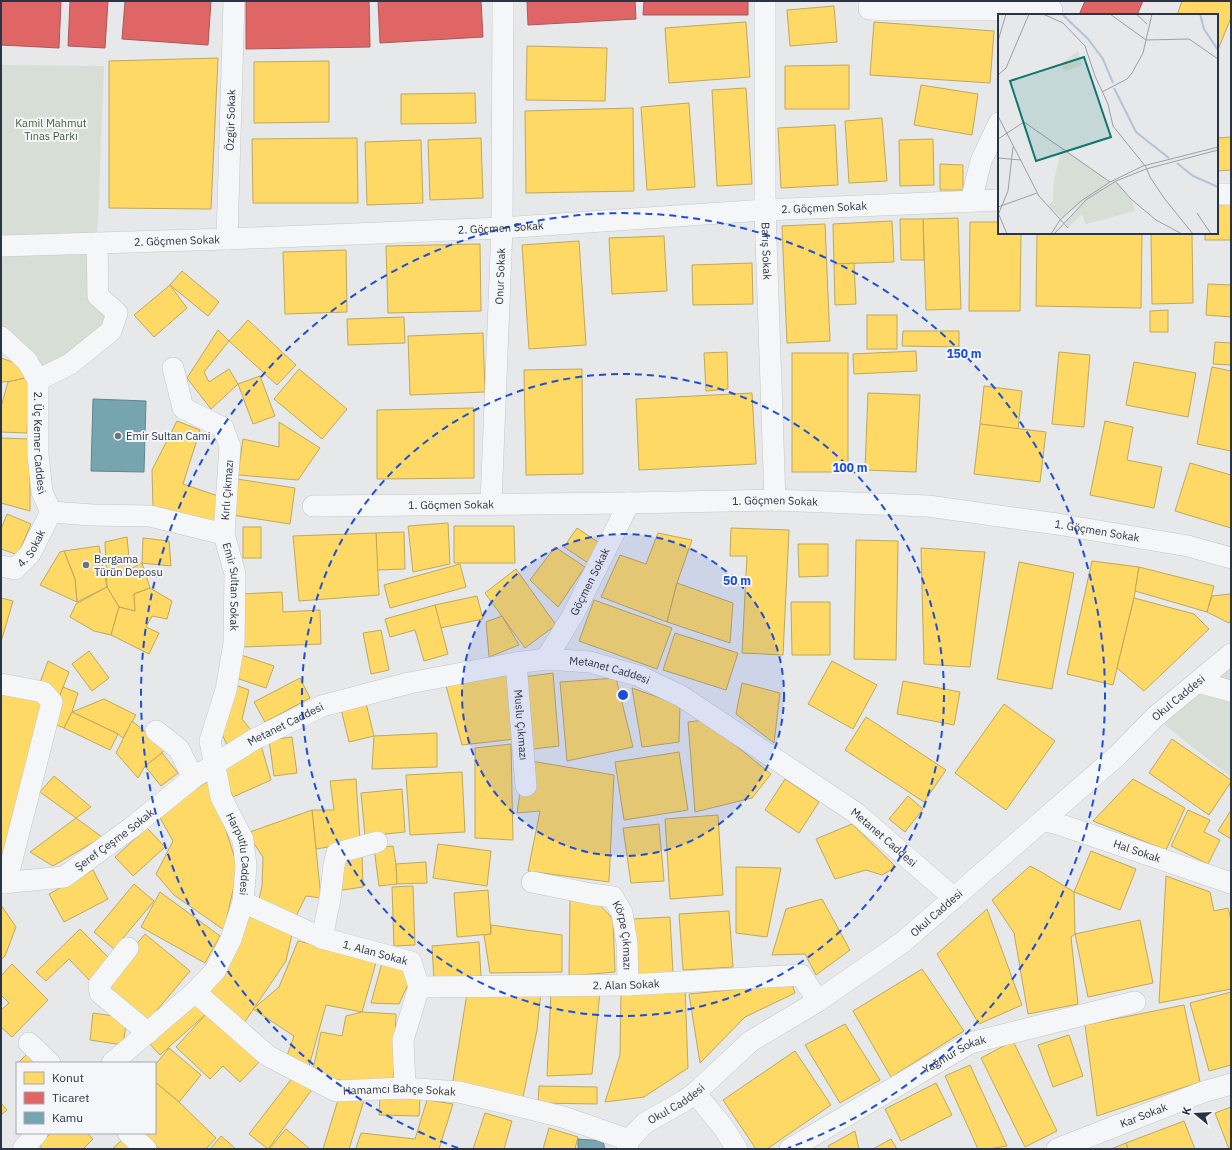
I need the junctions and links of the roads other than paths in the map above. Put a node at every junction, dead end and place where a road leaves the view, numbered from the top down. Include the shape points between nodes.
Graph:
1 (234, 1) edge
2 (503, 1) edge
3 (765, 1) edge
4 (870, 1) edge
5 (1052, 9) edge
6 (998, 125) edge
7 (1218, 194) edge
8 (1231, 194) edge
9 (998, 200) edge
10 (971, 201) junction
11 (765, 210) junction
12 (502, 228) junction
13 (227, 239) junction
14 (97, 243) junction
15 (1, 246) edge
16 (1, 337) edge
17 (173, 368) dead end
18 (38, 380) junction
19 (775, 500) junction
20 (629, 503) junction
21 (491, 504) junction
22 (313, 506) dead end
23 (51, 512) junction
24 (224, 534) junction
25 (1231, 558) edge
26 (1, 566) edge
27 (1231, 654) edge
28 (546, 659) junction
29 (516, 663) junction
30 (1198, 682) junction
31 (1, 684) edge
32 (1231, 691) edge
33 (156, 732) dead end
34 (215, 764) junction
35 (193, 778) junction
36 (526, 786) dead end
37 (1043, 820) junction
38 (376, 842) dead end
39 (532, 882) dead end
40 (4, 883) edge
41 (1231, 883) edge
42 (954, 898) junction
43 (243, 902) junction
44 (322, 938) junction
45 (128, 948) dead end
46 (628, 985) junction
47 (419, 987) junction
48 (195, 992) junction
49 (818, 1002) junction
50 (1135, 1002) dead end
51 (148, 1033) junction
52 (29, 1043) dead end
53 (49, 1062) edge
54 (113, 1062) edge
55 (1231, 1084) edge
56 (404, 1088) junction
57 (695, 1093) junction
58 (37, 1134) edge
59 (129, 1134) edge
60 (628, 1145) edge
61 (22, 1149) edge
62 (146, 1149) edge
63 (737, 1149) edge
64 (790, 1149) edge
65 (1057, 1149) edge

1 - 13 street, Özgür Sokak
2 - 12 street, Onur Sokak
3 - 11 street, Barış Sokak
4 - 5 street via 869,9
6 - 10 street via 981,160
7 - 8 street
9 - 10 street, 2. Göçmen Sokak
10 - 11 street, 2. Göçmen Sokak
11 - 12 street, 2. Göçmen Sokak
11 - 19 street, Barış Sokak
12 - 13 street, 2. Göçmen Sokak
12 - 21 street, Onur Sokak
13 - 14 street, 2. Göçmen Sokak
14 - 15 street, 2. Göçmen Sokak
14 - 18 street via 98,296 117,313 111,331 70,364
16 - 18 street, 2. Üç Kemer Caddesi via 27,361
17 - 24 street, Kırlı Çıkmazı via 183,408 223,428 230,446
18 - 23 street, 2. Üç Kemer Caddesi via 38,454 42,492
19 - 20 street, 1. Göçmen Sokak
19 - 25 street, 1. Göçmen Sokak via 928,506 1188,546
20 - 21 street, 1. Göçmen Sokak
20 - 28 street, Göçmen Sokak via 574,615
21 - 22 street, 1. Göçmen Sokak
23 - 24 street, Emir Sultan Sokak via 150,516
23 - 26 street, 4. Sokak via 30,554 15,569
24 - 34 street, Emir Sultan Sokak via 235,574 234,643 226,690 210,741
27 - 30 street, Okul Caddesi
28 - 29 street, Metanet Caddesi
28 - 42 street, Metanet Caddesi via 590,662 639,676 681,696 856,813
29 - 34 street, Metanet Caddesi via 410,683 322,706 253,740
29 - 36 street, Muslu Çıkmazı
30 - 32 street
30 - 37 street, Okul Caddesi
31 - 40 street via 43,692 52,702
33 - 35 street via 179,749
34 - 35 street, Şeref Çeşme Sokak
34 - 43 street, Harputlu Caddesi via 221,797 243,840 246,866
35 - 40 street, Şeref Çeşme Sokak via 64,877
37 - 41 street, Hal Sokak
37 - 42 street, Okul Caddesi
38 - 44 street via 337,853
39 - 46 street, Körpe Çıkmazı via 613,897 622,913
42 - 49 street, Okul Caddesi via 903,942
43 - 44 street, 1. Alan Sokak
43 - 48 street, Harputlu Caddesi via 231,939 215,971
44 - 47 street, 1. Alan Sokak via 411,962
45 - 51 street via 99,985 100,993
46 - 47 street, 2. Alan Sokak
46 - 49 street, 2. Alan Sokak via 801,975
47 - 56 street via 403,1040
48 - 51 street, Harputlu Caddesi
48 - 56 street, Hamamcı Bahçe Sokak via 268,1056 336,1091
49 - 57 street, Okul Caddesi via 751,1041
50 - 64 street, Yağmur Sokak via 970,1043
51 - 54 street, Harputlu Caddesi
52 - 53 street
55 - 65 street, Kar Sokak via 1203,1092
56 - 60 street, Hamamcı Bahçe Sokak via 459,1092 562,1117
57 - 60 street, Okul Caddesi via 645,1123
57 - 63 street
58 - 61 street
59 - 62 street

